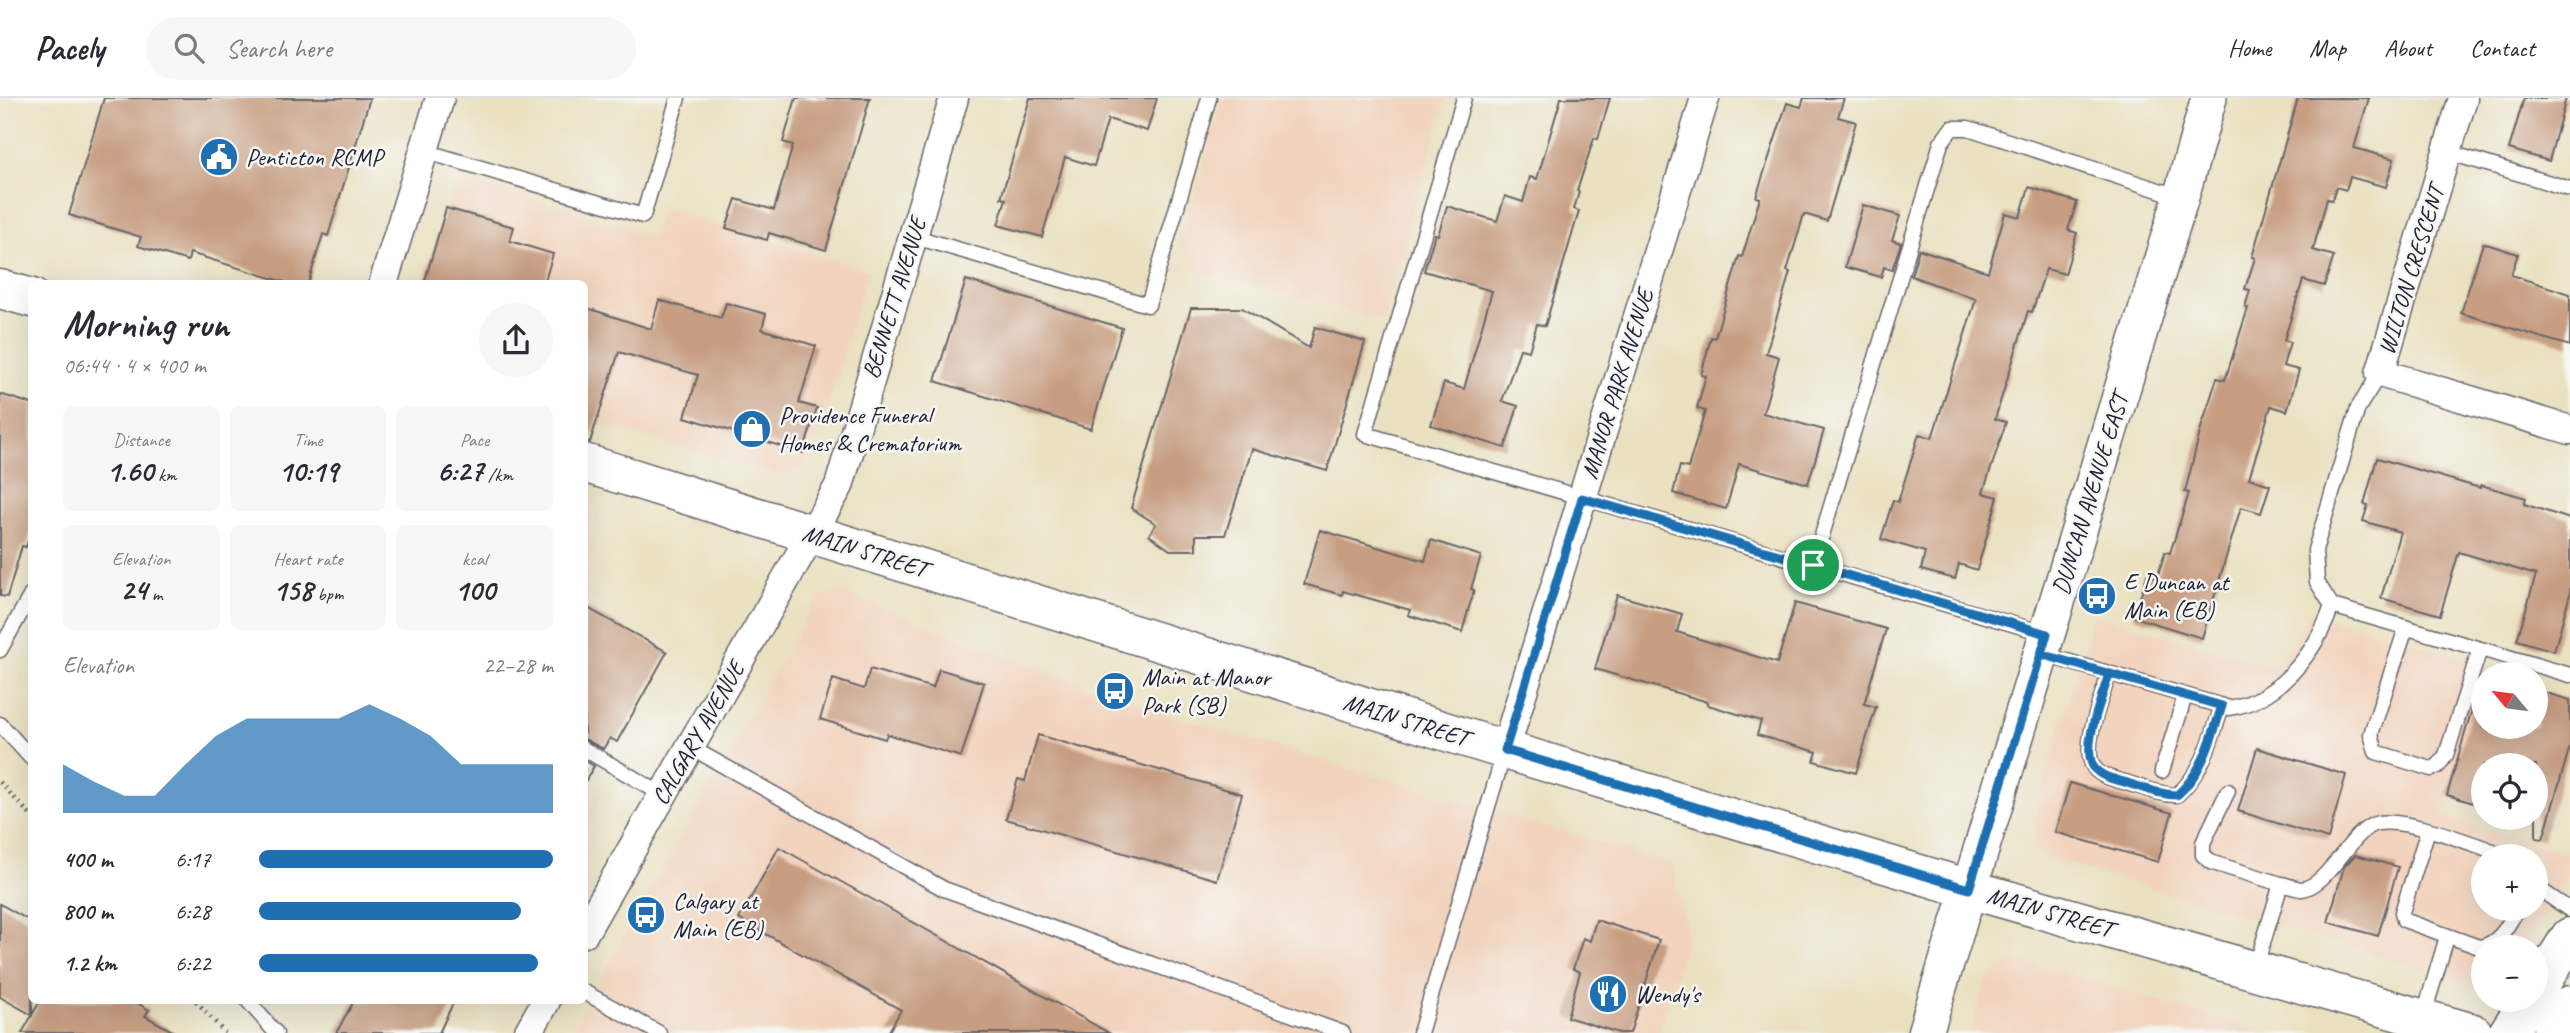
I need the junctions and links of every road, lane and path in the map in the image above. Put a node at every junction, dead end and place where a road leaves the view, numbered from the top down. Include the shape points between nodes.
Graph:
1 (440, 98) edge
2 (678, 98) edge
3 (954, 98) edge
4 (1209, 98) edge
5 (1464, 98) edge
6 (1705, 98) edge
7 (2208, 98) edge
8 (2463, 98) edge
9 (424, 151) junction
10 (2447, 152) junction
11 (2570, 189) edge
12 (2181, 197) junction
13 (912, 236) junction
14 (384, 280) edge
15 (0, 289) edge
16 (28, 297) edge
17 (2380, 373) junction
18 (2570, 430) edge
19 (588, 464) edge
20 (1582, 498) junction
21 (811, 534) junction
22 (1813, 565) junction
23 (28, 600) edge
24 (2332, 606) junction
25 (2406, 628) junction
26 (2044, 644) junction
27 (2480, 649) junction
28 (0, 650) edge
29 (2109, 674) junction
30 (2570, 675) edge
31 (2185, 696) junction
32 (2226, 707) junction
33 (0, 724) edge
34 (690, 747) junction
35 (1505, 750) junction
36 (588, 751) edge
37 (28, 755) edge
38 (2162, 771) dead end
39 (0, 782) edge
40 (2228, 791) dead end
41 (663, 795) junction
42 (28, 813) edge
43 (2428, 830) junction
44 (2471, 844) edge
45 (2281, 884) junction
46 (1969, 889) junction
47 (2548, 895) edge
48 (2570, 910) edge
49 (2510, 921) edge
50 (588, 926) edge
51 (2447, 937) junction
52 (2570, 937) edge
53 (2255, 971) junction
54 (2548, 972) edge
55 (588, 994) edge
56 (199, 1004) edge
57 (251, 1004) edge
58 (544, 1004) edge
59 (2570, 1004) edge
60 (2522, 1012) edge
61 (2423, 1018) junction
62 (225, 1033) edge
63 (276, 1033) edge
64 (528, 1033) edge
65 (659, 1033) edge
66 (1343, 1033) edge
67 (1420, 1033) edge
68 (1925, 1033) edge
69 (2473, 1033) edge
70 (2508, 1033) edge
71 (2552, 1033) edge

1 - 9 street
2 - 9 lane via 643,216
3 - 13 street, BENNETT AVENUE
4 - 13 lane via 1148,304
5 - 20 lane via 1365,434
6 - 20 street, MANOR PARK AVENUE
7 - 12 street, DUNCAN AVENUE EAST
8 - 10 street, WILTON CRESCENT
9 - 14 street
10 - 11 lane
10 - 17 street, WILTON CRESCENT
12 - 22 lane via 1968,128 1952,128 1941,142
12 - 26 street, DUNCAN AVENUE EAST
13 - 21 street, BENNETT AVENUE via 838,486
15 - 16 main road
17 - 18 street, WILTON CRESCENT
17 - 24 lane via 2358,408 2315,550 2317,582
19 - 21 main road, MAIN STREET
20 - 22 lane
20 - 35 street, MANOR PARK AVENUE
21 - 34 street, CALGARY AVENUE
21 - 35 main road, MAIN STREET
22 - 26 lane
23 - 28 lane
24 - 25 lane
24 - 32 lane via 2324,629 2291,676 2249,705
25 - 27 lane
25 - 27 lane via 2372,742 2376,752 2431,769 2446,755
26 - 29 lane
26 - 46 street, DUNCAN AVENUE EAST
27 - 30 lane
29 - 31 lane
29 - 32 lane via 2090,736 2092,767 2102,775 2165,795 2177,795 2190,784
31 - 32 lane
31 - 38 lane
33 - 37 lane
34 - 41 street, CALGARY AVENUE
34 - 66 lane via 944,889
35 - 46 main road, MAIN STREET
35 - 67 lane
36 - 41 lane
39 - 42 path
40 - 45 lane via 2203,843 2203,855 2213,863
41 - 50 street, CALGARY AVENUE
43 - 44 lane
43 - 45 lane via 2376,823 2316,883 2301,889
43 - 51 lane via 2402,912 2411,924
45 - 53 lane
46 - 53 main road, MAIN STREET
46 - 68 street, DUNCAN AVENUE EAST
47 - 48 lane
49 - 51 lane via 2489,946
51 - 61 lane
52 - 54 main road
53 - 61 main road, MAIN STREET
55 - 65 lane
56 - 62 path
57 - 63 lane
58 - 64 street
59 - 71 main road
60 - 70 main road
61 - 69 main road, MAIN STREET

